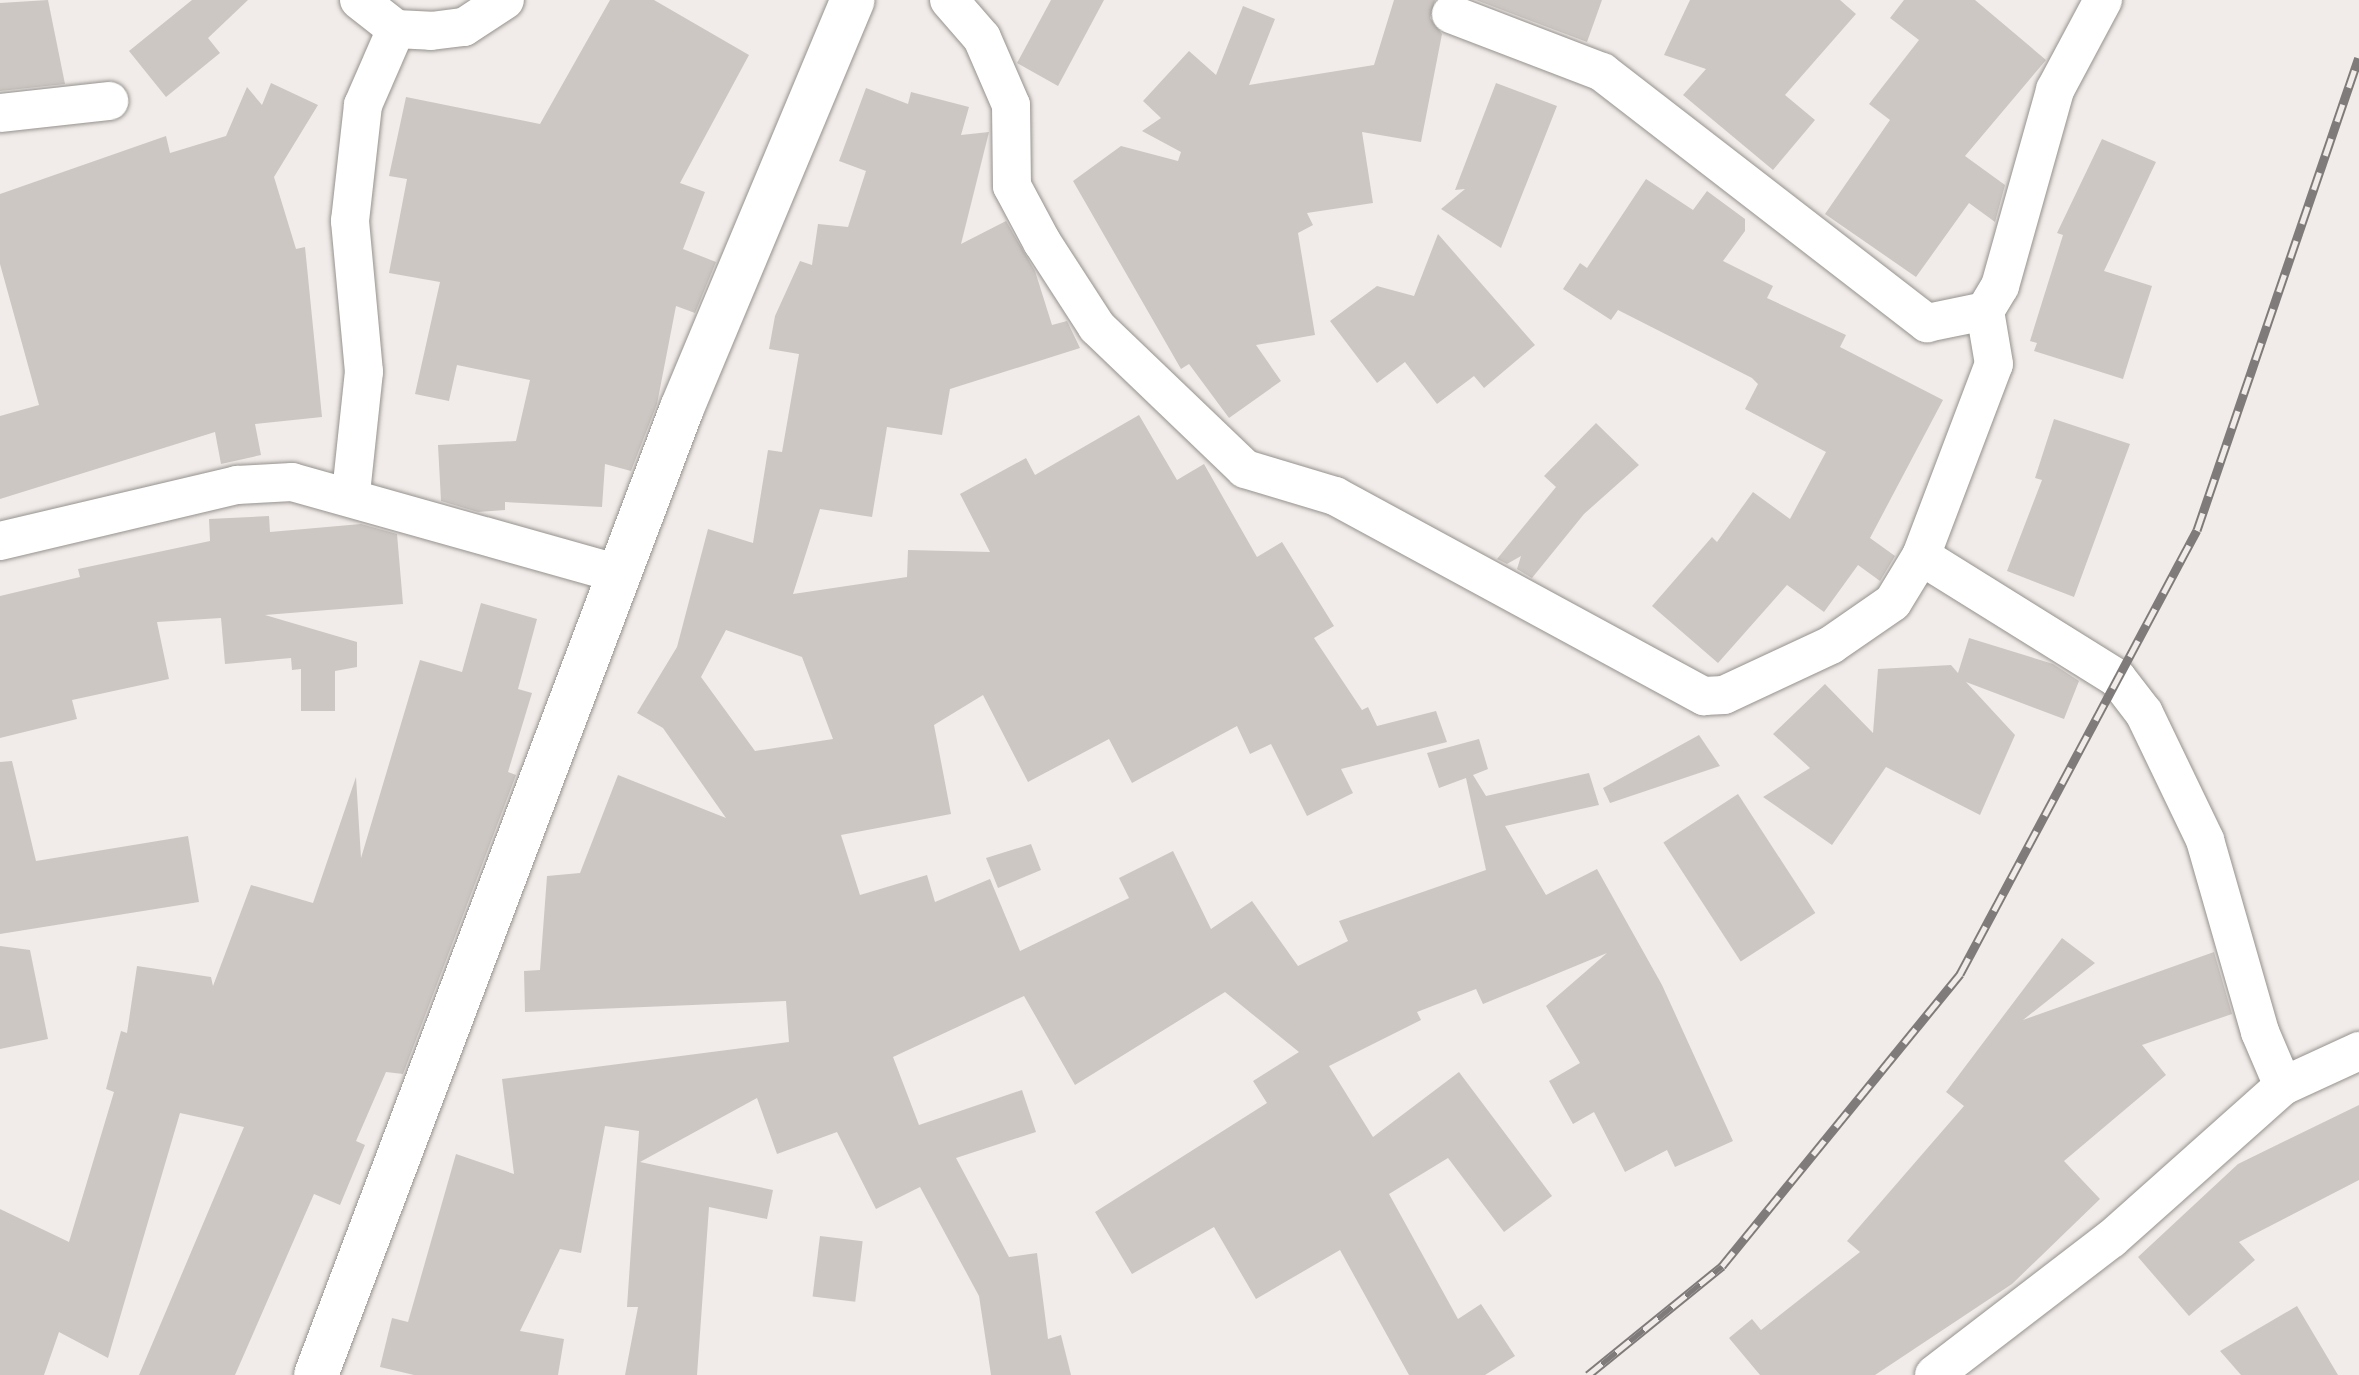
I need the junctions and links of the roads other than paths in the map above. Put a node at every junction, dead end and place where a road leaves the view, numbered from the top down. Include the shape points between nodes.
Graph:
1 (359, 0) edge
2 (505, 0) edge
3 (853, 0) edge
4 (949, 0) edge
5 (2103, 0) edge
6 (1451, 14) dead end
7 (396, 29) junction
8 (109, 101) dead end
9 (0, 113) edge
10 (1985, 311) junction
11 (351, 493) junction
12 (0, 541) edge
13 (1921, 556) junction
14 (619, 574) junction
15 (2359, 1051) edge
16 (2283, 1086) junction
17 (316, 1375) edge
18 (1934, 1375) edge

1 - 7 street
2 - 7 street via 464,27
3 - 14 street
4 - 13 street via 982,38 1011,105 1012,186 1042,242 1097,327 1245,469 1335,496 1704,696 1724,695 1850,633 1893,602
5 - 10 street via 2055,90 2000,286
6 - 10 street via 1602,72 1927,323
7 - 11 street via 363,105 350,221 364,372
8 - 9 street
10 - 13 street via 1994,364
11 - 12 street via 292,482 237,485
11 - 14 street
13 - 16 street via 2117,678 2144,713 2205,840 2260,1032
14 - 17 street
15 - 16 street
16 - 18 street via 2111,1239

